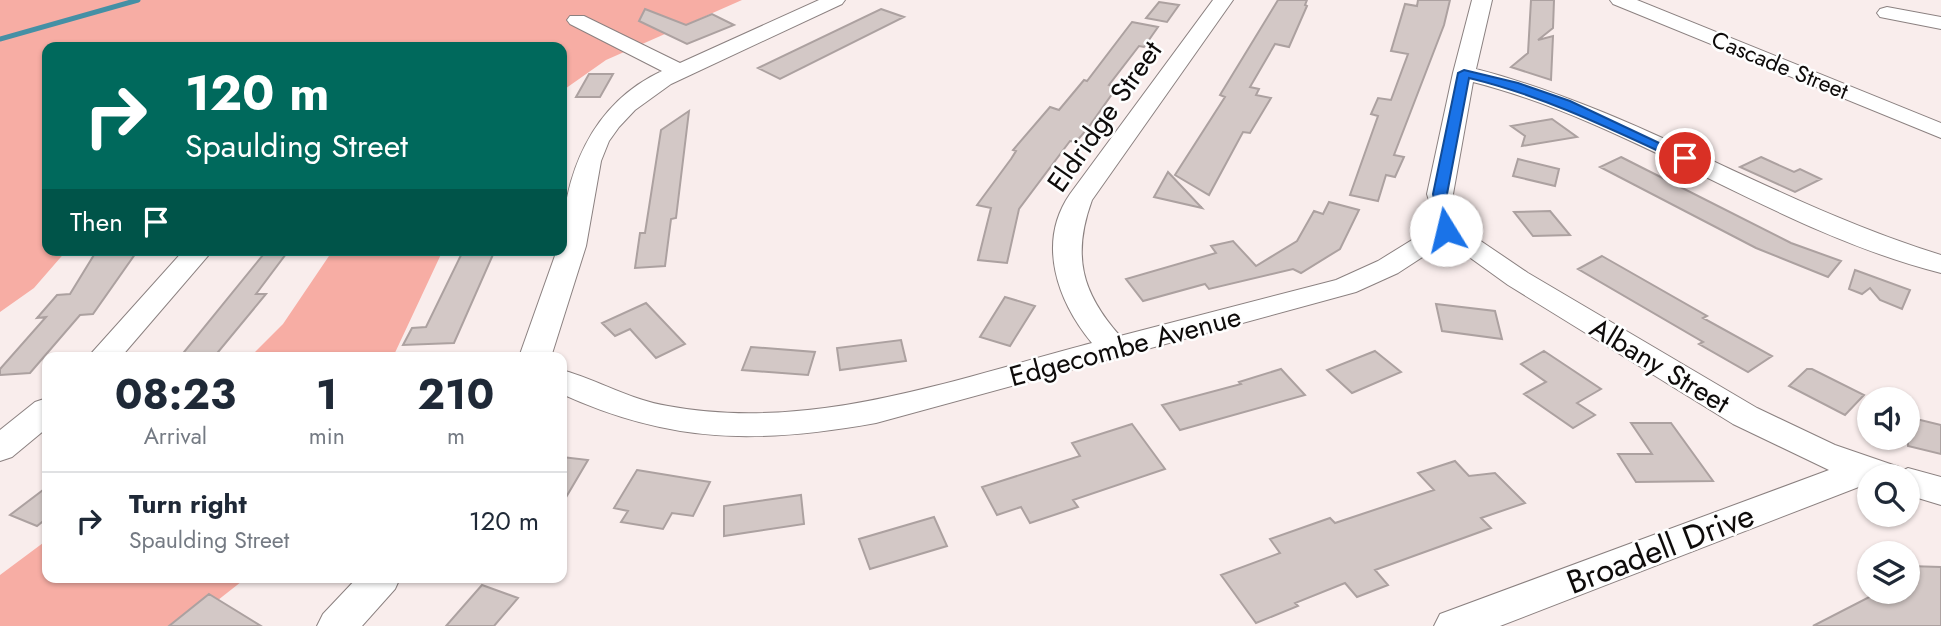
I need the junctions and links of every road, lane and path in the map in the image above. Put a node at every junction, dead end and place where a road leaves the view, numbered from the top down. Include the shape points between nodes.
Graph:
1 (835, 0) edge
2 (1223, 0) edge
3 (1482, 0) edge
4 (1620, 0) edge
5 (1887, 13) dead end
6 (577, 20) dead end
7 (1941, 23) edge
8 (679, 71) junction
9 (1464, 73) junction
10 (1941, 131) edge
11 (1446, 230) junction
12 (194, 256) edge
13 (1941, 264) edge
14 (1114, 349) junction
15 (108, 352) edge
16 (537, 352) edge
17 (567, 383) edge
18 (42, 414) edge
19 (0, 448) edge
20 (1857, 465) edge
21 (1857, 480) edge
22 (1920, 485) edge
23 (1941, 491) edge
24 (376, 583) edge
25 (337, 626) edge
26 (1454, 626) edge

1 - 8 street
2 - 14 street, Eldridge Street via 1079,200 1069,222 1065,247 1074,292
3 - 9 street
4 - 10 street, Cascade Street
5 - 7 street
6 - 8 street
8 - 16 street via 628,105 597,141 572,246
9 - 11 street via 1440,194
9 - 13 street via 1583,110 1775,201
11 - 14 street, Edgecombe Avenue via 1388,267 1346,286
11 - 20 street, Albany Street via 1493,264 1745,416
12 - 15 street
14 - 17 street, Edgecombe Avenue via 876,411 790,424 686,421 620,406
18 - 19 street
21 - 26 street, Broadell Drive
22 - 23 street
24 - 25 street

